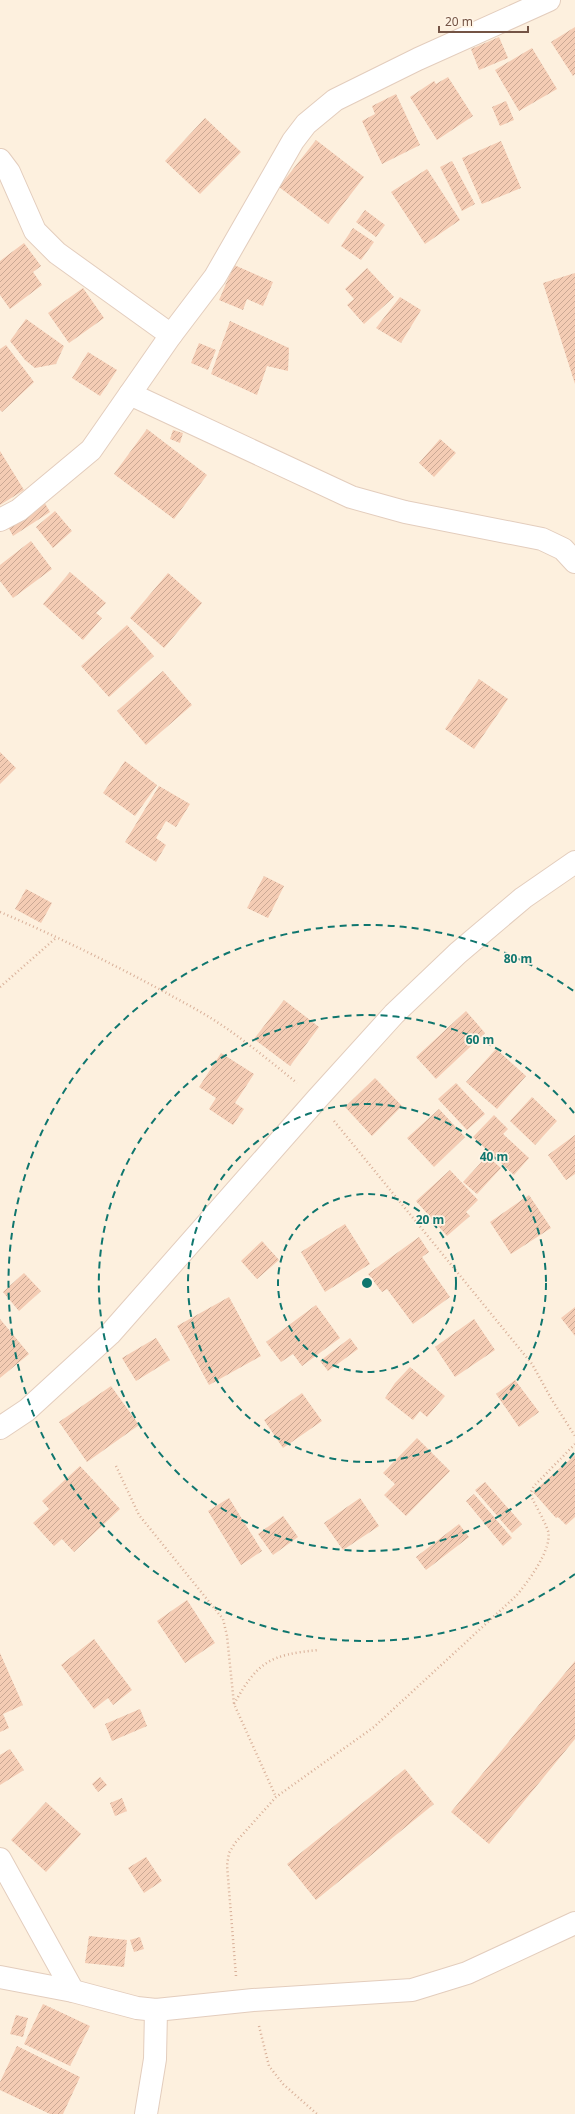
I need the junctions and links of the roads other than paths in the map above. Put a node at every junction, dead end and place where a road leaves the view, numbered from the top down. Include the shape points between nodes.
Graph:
1 (549, 0) edge
2 (0, 160) edge
3 (171, 335) junction
4 (130, 394) junction
5 (0, 520) edge
6 (575, 562) edge
7 (575, 862) edge
8 (0, 1428) edge
9 (0, 1859) edge
10 (575, 1923) edge
11 (0, 1977) edge
12 (73, 1991) junction
13 (156, 2010) junction
14 (146, 2114) edge

1 - 3 street via 418,59 335,100 306,124 293,141 215,277
2 - 3 street via 9,172 35,230 57,253
3 - 4 street
4 - 5 street via 91,450 19,510
4 - 6 street via 351,497 405,512 542,539 563,549
7 - 8 street via 523,898 458,953 394,1014 110,1334 27,1410
9 - 12 street
10 - 13 street via 468,1973 412,1990
11 - 12 street
12 - 13 street via 137,2008
13 - 14 street via 155,2059

